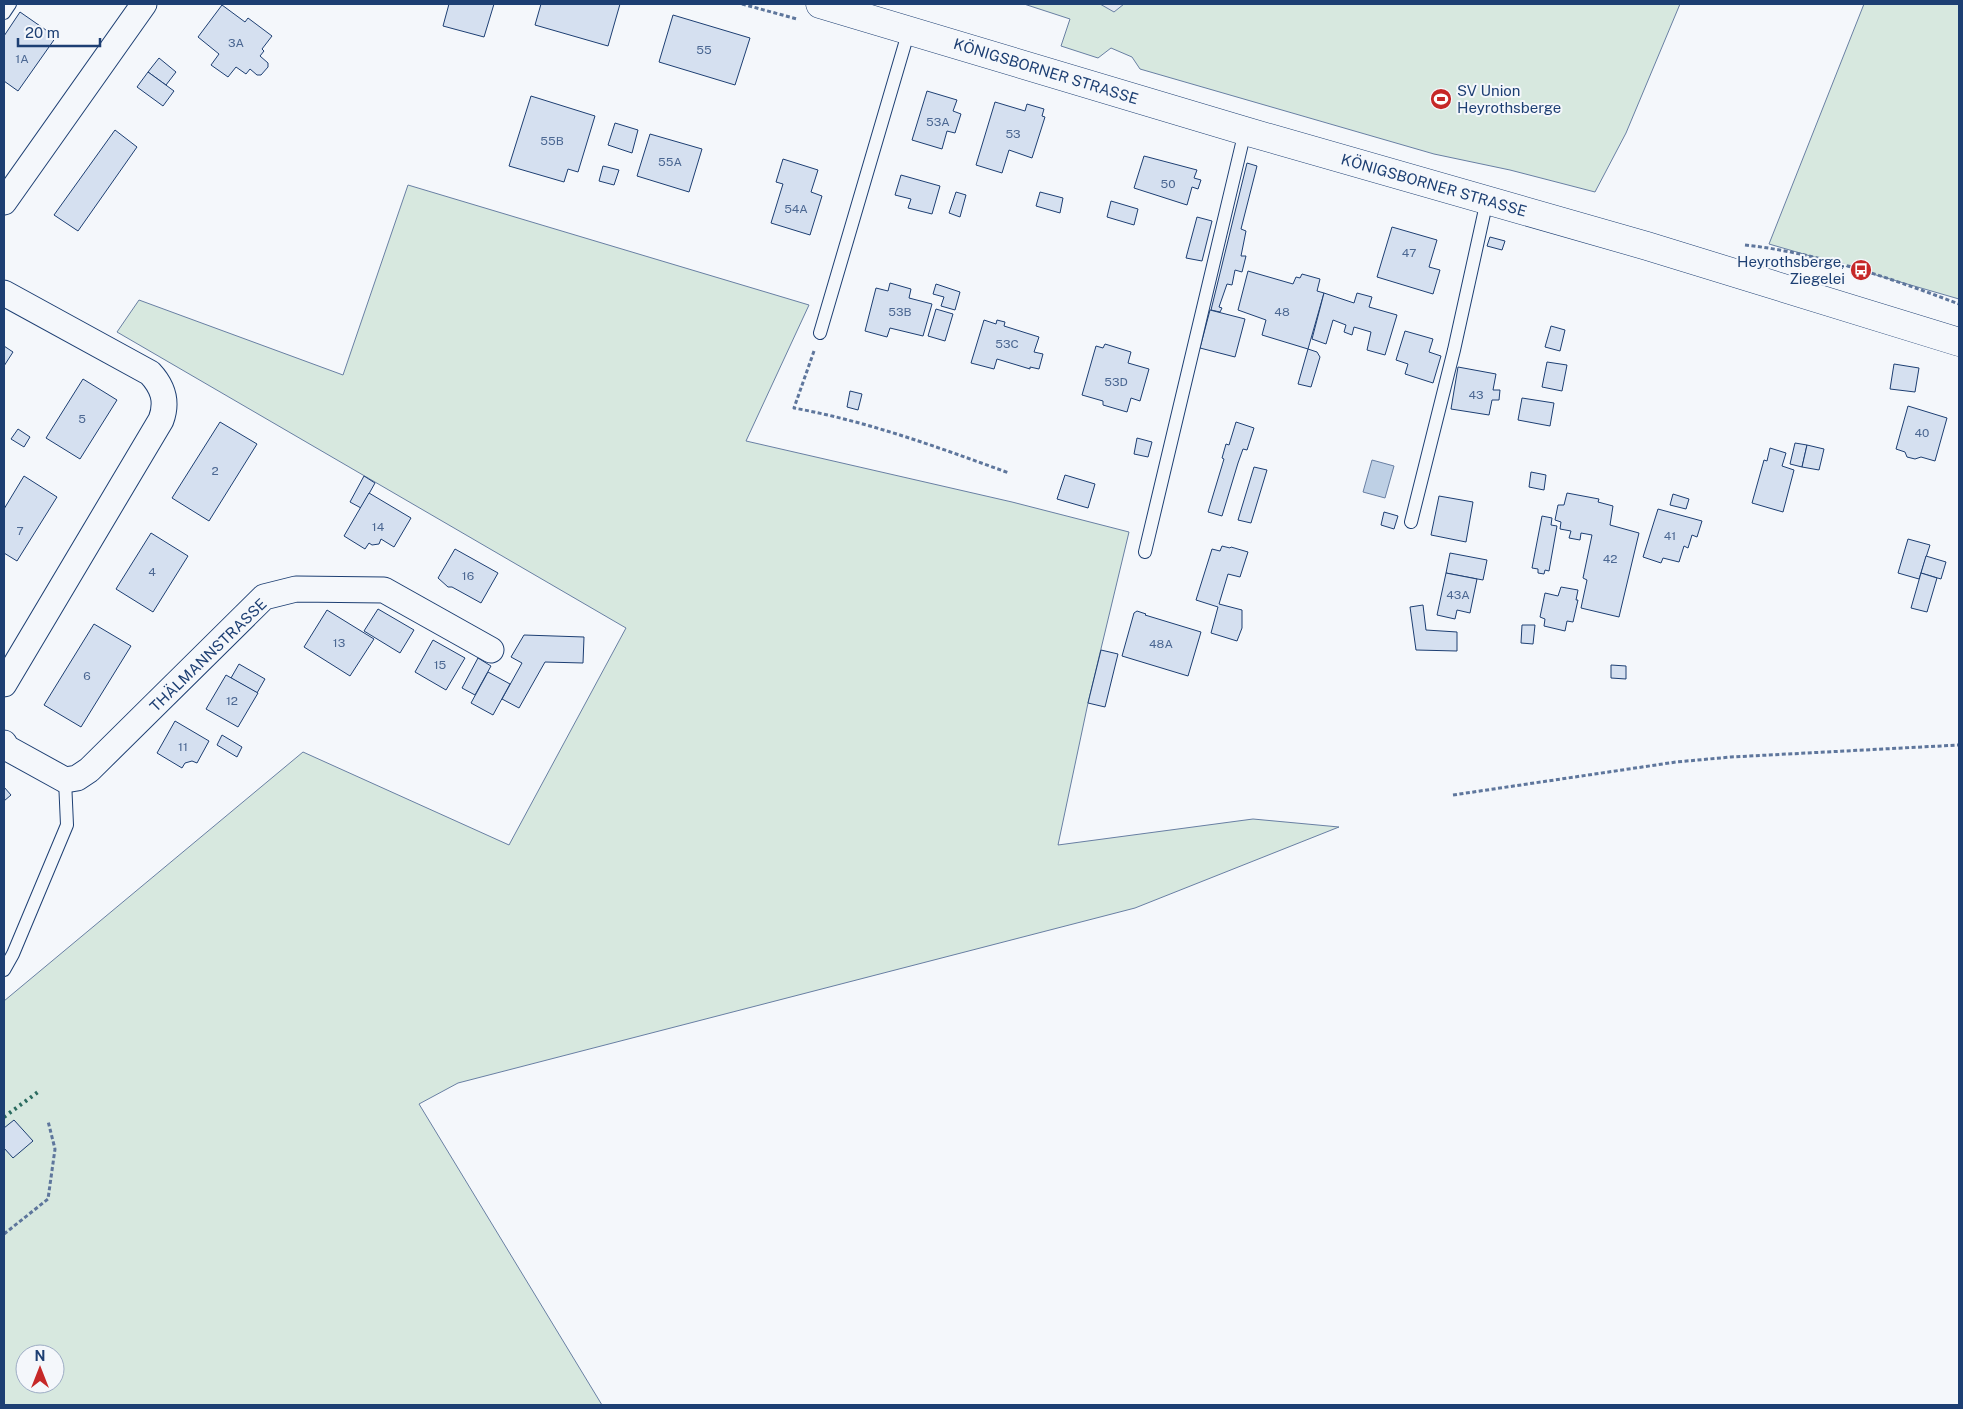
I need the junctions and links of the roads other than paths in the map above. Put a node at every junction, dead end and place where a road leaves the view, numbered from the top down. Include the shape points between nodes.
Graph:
1 (10, 4) edge
2 (144, 4) edge
3 (820, 4) edge
4 (4, 13) edge
5 (909, 30) junction
6 (1245, 131) junction
7 (1487, 200) junction
8 (4, 202) edge
9 (4, 293) edge
10 (820, 333) road end
11 (1959, 342) edge
12 (1411, 522) dead end
13 (1145, 552) dead end
14 (491, 650) dead end
15 (4, 684) edge
16 (4, 744) edge
17 (65, 780) junction
18 (4, 970) edge

1 - 4 lane
2 - 8 street
3 - 5 main road, KÖNIGSBORNER STRASSE
5 - 6 main road, KÖNIGSBORNER STRASSE
5 - 10 lane
6 - 7 main road, KÖNIGSBORNER STRASSE
6 - 13 lane
7 - 11 main road, KÖNIGSBORNER STRASSE
7 - 12 lane
9 - 15 street via 150,373 160,384 164,399 161,420
14 - 17 street, THÄLMANNSTRASSE via 384,590 296,589 264,597 89,770 77,778
16 - 17 street
17 - 18 lane via 67,825

